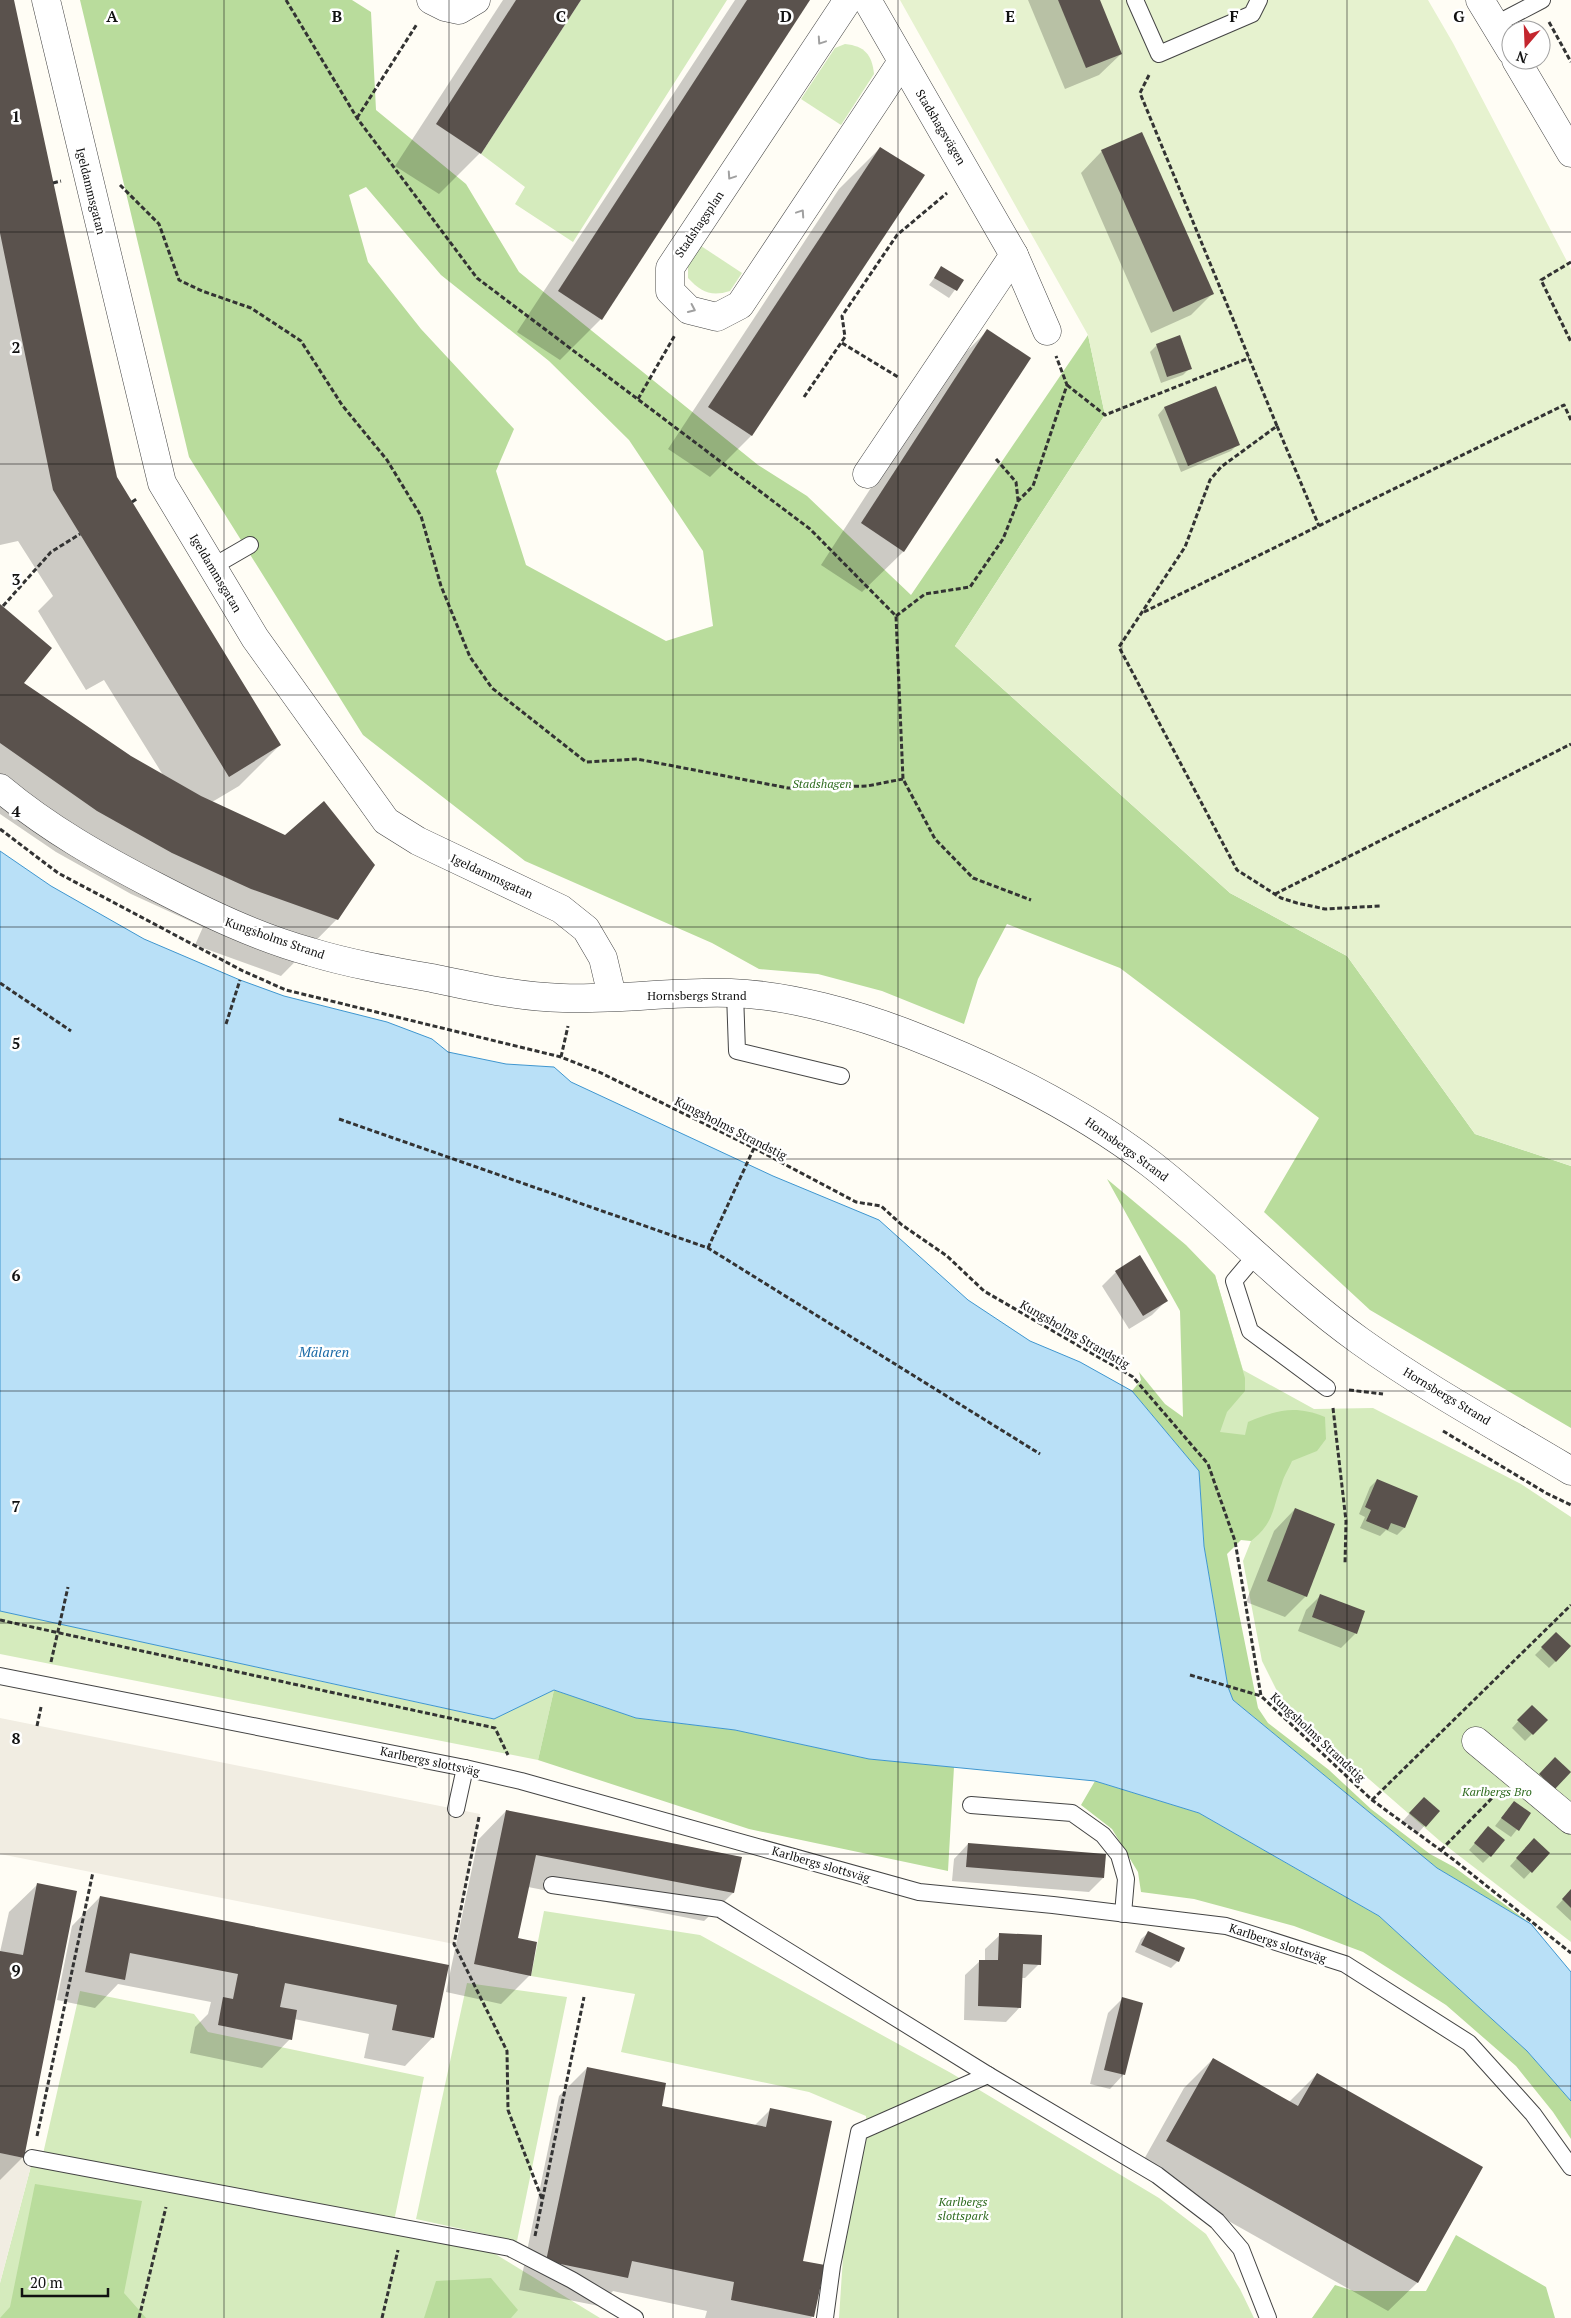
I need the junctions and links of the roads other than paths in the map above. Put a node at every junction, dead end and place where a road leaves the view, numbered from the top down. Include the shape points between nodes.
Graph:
1 (46, 0) edge
2 (432, 0) edge
3 (476, 0) edge
4 (848, 0) edge
5 (867, 0) edge
6 (1135, 0) edge
7 (1259, 0) edge
8 (1480, 0) edge
9 (1540, 1) edge
10 (1496, 24) junction
11 (1501, 33) edge
12 (901, 63) junction
13 (1522, 70) edge
14 (1571, 153) edge
15 (1014, 255) junction
16 (1047, 331) road end
17 (867, 474) dead end
18 (250, 545) dead end
19 (212, 567) junction
20 (0, 788) edge
21 (735, 993) junction
22 (612, 996) junction
23 (841, 1076) dead end
24 (1256, 1256) junction
25 (1326, 1388) road end
26 (1571, 1471) edge
27 (0, 1676) edge
28 (1476, 1741) dead end
29 (465, 1768) junction
30 (972, 1805) dead end
31 (456, 1809) road end
32 (1571, 1820) edge
33 (552, 1885) dead end
34 (1123, 1914) junction
35 (988, 2075) junction
36 (32, 2158) road end
37 (1571, 2166) edge
38 (636, 2318) edge
39 (825, 2318) edge
40 (1268, 2318) edge

1 - 19 street, Igeldammsgatan via 162,483
2 - 3 street via 459,10
4 -> 12 street, Stadshagsplan via 670,268 670,291 689,310 717,317 740,304
5 - 12 street, Stadshagsvägen
6 - 7 lane via 1158,54 1252,14
8 - 10 street
9 - 10 lane
10 - 11 street
12 - 15 street, Stadshagsvägen
13 - 14 street
15 - 16 street, Stadshagsvägen
15 - 17 street
18 - 19 lane
19 - 22 street, Igeldammsgatan via 255,638 386,821 418,841 561,909 586,929 602,958
20 - 22 street, Kungsholms Strand via 85,850 235,926 312,953 466,985 545,997
21 - 22 street, Hornsbergs Strand
21 - 23 lane via 737,1051
21 - 24 street, Hornsbergs Strand via 836,1010 907,1033 1009,1077 1113,1136 1152,1165
24 - 25 lane via 1234,1281 1250,1331
24 - 26 street, Hornsbergs Strand via 1362,1343
27 - 29 lane, Karlbergs slottsväg
28 - 32 street
29 - 31 lane
29 - 34 lane, Karlbergs slottsväg via 919,1892
30 - 34 lane via 1072,1813 1103,1835 1119,1855 1126,1879
33 - 35 lane via 720,1909
34 - 37 lane, Karlbergs slottsväg via 1226,1926 1345,1964 1469,2043 1533,2114
35 - 39 lane via 858,2132
35 - 40 lane via 1157,2175 1217,2220 1241,2249
36 - 38 lane via 510,2248

